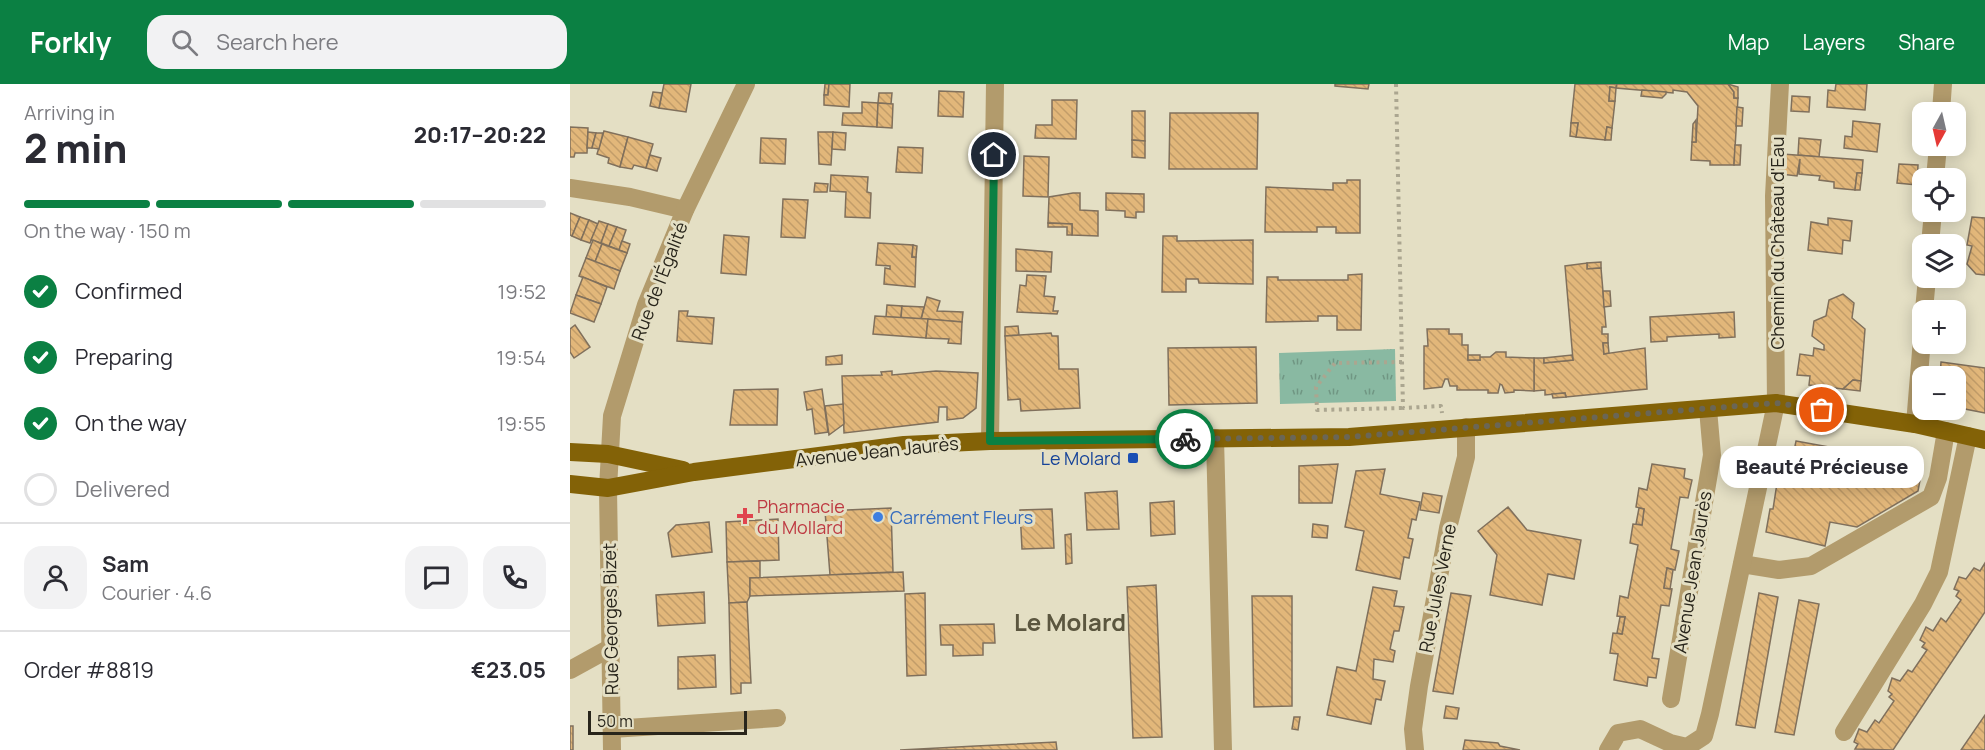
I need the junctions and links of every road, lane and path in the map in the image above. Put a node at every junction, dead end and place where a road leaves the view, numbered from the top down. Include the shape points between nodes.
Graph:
1 (746, 84) edge
2 (995, 84) edge
3 (1396, 84) edge
4 (1780, 84) edge
5 (1943, 84) edge
6 (1942, 102) edge
7 (570, 188) edge
8 (685, 210) junction
9 (1921, 354) edge
10 (1402, 362) junction
11 (1776, 403) junction
12 (1403, 408) junction
13 (1708, 409) junction
14 (1915, 424) junction
15 (1466, 427) junction
16 (1443, 428) junction
17 (1946, 431) junction
18 (1215, 438) junction
19 (1976, 438) edge
20 (990, 441) junction
21 (570, 452) edge
22 (608, 454) junction
23 (694, 472) junction
24 (570, 484) edge
25 (608, 488) junction
26 (1742, 564) junction
27 (610, 648) junction
28 (570, 670) edge
29 (1671, 699) dead end
30 (777, 718) dead end
31 (612, 729) junction
32 (1844, 732) dead end
33 (612, 750) edge
34 (1223, 750) edge
35 (1414, 750) edge
36 (1608, 750) edge

1 - 8 street, Rue de l'Égalité
2 - 20 street
3 - 10 path
4 - 11 street, Chemin du Château d'Eau via 1774,196
5 - 6 street
7 - 8 street
8 - 22 street, Rue de l'Égalité via 640,327 612,416
9 - 14 street
10 - 12 path
10 - 12 path via 1335,363 1316,387 1317,410
11 - 13 main road, Avenue Jean Jaurès
11 - 14 main road, Avenue Jean Jaurès
11 - 26 street
12 - 16 path via 1441,406
13 - 15 main road, Avenue Jean Jaurès
13 - 29 street, Avenue Jean Jaurès via 1712,455
14 - 17 main road, Avenue Jean Jaurès
15 - 16 main road, Avenue Jean Jaurès
15 - 35 street, Rue Jules Verne via 1466,457 1448,528 1419,686
16 - 18 main road, Avenue Jean Jaurès via 1349,437
17 - 19 main road, Avenue Jean Jaurès
17 - 26 street via 1931,497 1811,566 1779,570
18 - 20 main road, Avenue Jean Jaurès
18 - 34 street
19 - 32 street, Avenue Jean Jaurès via 1939,572
20 - 23 main road, Avenue Jean Jaurès via 904,445
21 - 22 main road, Avenue Jean Jaurès
22 - 23 main road, Avenue Jean Jaurès
22 - 25 street, Rue de l'Égalité
23 - 25 main road, Avenue Jean Jaurès
24 - 25 main road, Avenue Jean Jaurès
25 - 27 street, Rue Georges Bizet
26 - 36 street via 1704,736 1687,747 1640,729 1618,734
27 - 28 street
27 - 31 street, Rue Georges Bizet
30 - 31 street
31 - 33 street, Rue Georges Bizet

